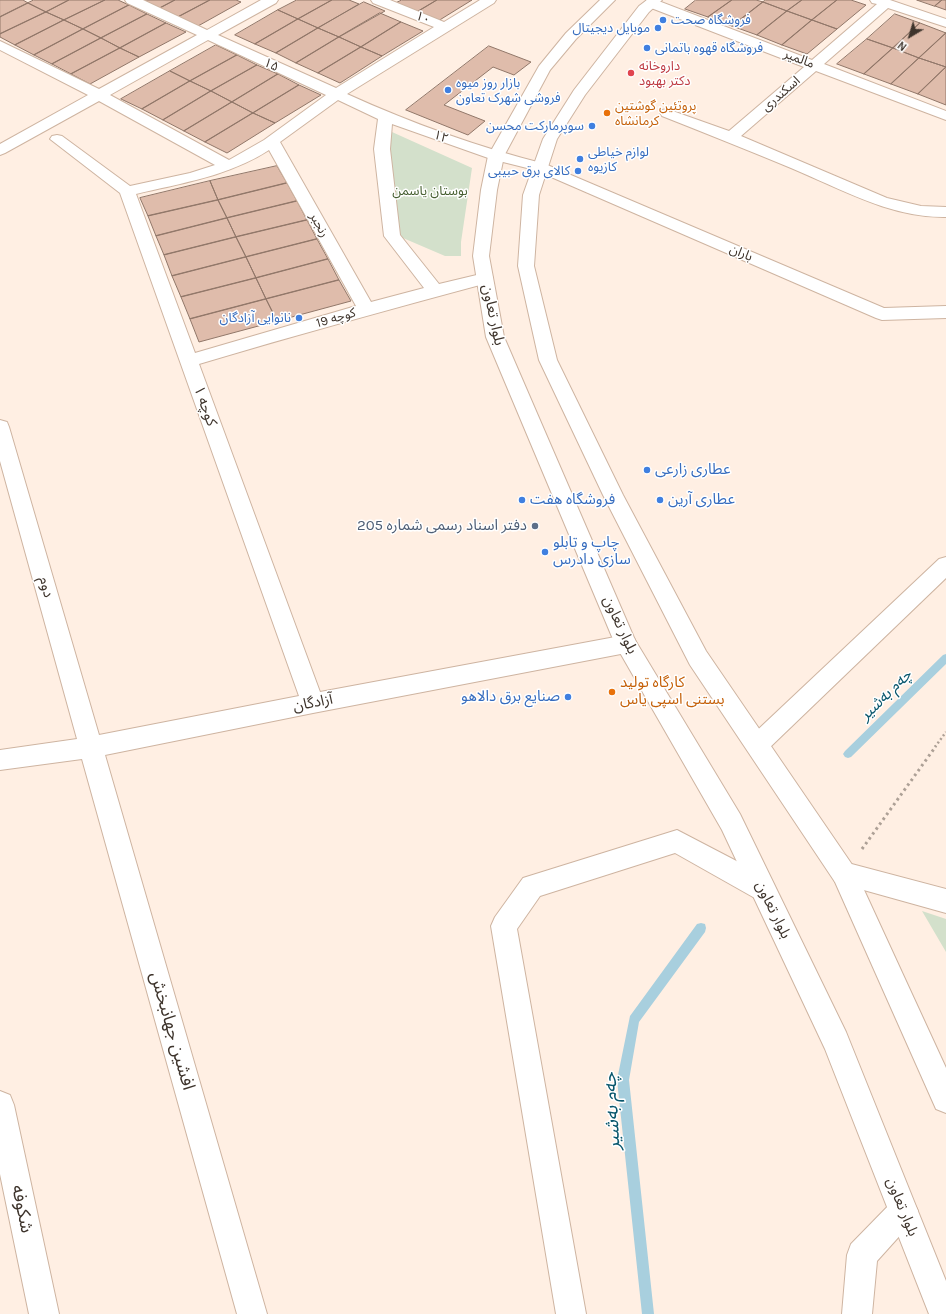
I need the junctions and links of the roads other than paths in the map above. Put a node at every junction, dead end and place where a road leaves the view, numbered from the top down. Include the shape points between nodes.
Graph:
1 (132, 0) edge
2 (271, 0) edge
3 (378, 0) edge
4 (489, 0) edge
5 (608, 0) edge
6 (653, 2) edge
7 (882, 2) edge
8 (946, 23) edge
9 (445, 27) junction
10 (207, 36) junction
11 (0, 45) edge
12 (814, 65) junction
13 (99, 95) junction
14 (336, 95) junction
15 (667, 113) dead end
16 (946, 116) edge
17 (386, 117) junction
18 (731, 137) junction
19 (57, 139) dead end
20 (272, 141) junction
21 (0, 150) edge
22 (496, 156) junction
23 (228, 166) junction
24 (540, 167) junction
25 (127, 191) junction
26 (946, 212) edge
27 (485, 278) junction
28 (436, 292) junction
29 (366, 309) junction
30 (946, 312) edge
31 (188, 361) junction
32 (0, 427) edge
33 (946, 565) edge
34 (626, 644) junction
35 (313, 703) junction
36 (757, 745) junction
37 (91, 748) junction
38 (0, 760) edge
39 (844, 874) junction
40 (762, 888) junction
41 (946, 901) edge
42 (946, 1099) edge
43 (0, 1105) edge
44 (903, 1211) junction
45 (44, 1314) edge
46 (252, 1314) edge
47 (571, 1314) edge
48 (857, 1314) edge
49 (944, 1314) edge

1 - 10 street, ۱۵
2 - 10 street
3 - 9 street, ۱۰
4 - 9 street
5 - 22 street, بلوار تعاون via 571,36 544,69
6 - 12 street, مالمیر
6 - 24 street via 644,9 579,92 550,139
7 - 8 street
7 - 12 street, اسکندری
9 - 14 street
10 - 13 street
10 - 14 street, ۱۵
11 - 13 street
12 - 16 street, مالمیر
12 - 18 street, اسکندری
13 - 21 street
13 - 23 street
14 - 17 street, ۱۵
14 - 20 street
15 - 18 street
17 - 22 street, ۱۲
17 - 28 street via 382,149 392,236
18 - 26 street via 881,201 904,208
19 - 25 street
20 - 23 street
20 - 29 street, رنجبر
22 - 24 street, ۱۲
22 - 27 street, بلوار تعاون via 481,256
23 - 25 street
24 - 30 street, باران via 882,314
24 - 36 street via 531,195 526,266 548,360 613,495 698,658
25 - 31 street, کوچه ۱
27 - 28 street, کوچه 19
27 - 34 street, بلوار تعاون via 495,338
28 - 29 street, کوچه 19
29 - 31 street, کوچه 19
31 - 35 street, کوچه ۱
32 - 37 street, دوم
33 - 36 street
34 - 35 street, آزادگان
34 - 40 street, بلوار تعاون via 731,822
35 - 37 street, آزادگان
36 - 39 street
37 - 38 street, آزادگان
37 - 46 street, افشین جهانبخش
39 - 41 street
39 - 42 street
40 - 44 street, بلوار تعاون via 836,1042
40 - 47 street via 677,841 532,887 504,926
43 - 45 street, شکوفه
44 - 48 street via 862,1255
44 - 49 street, بلوار تعاون

